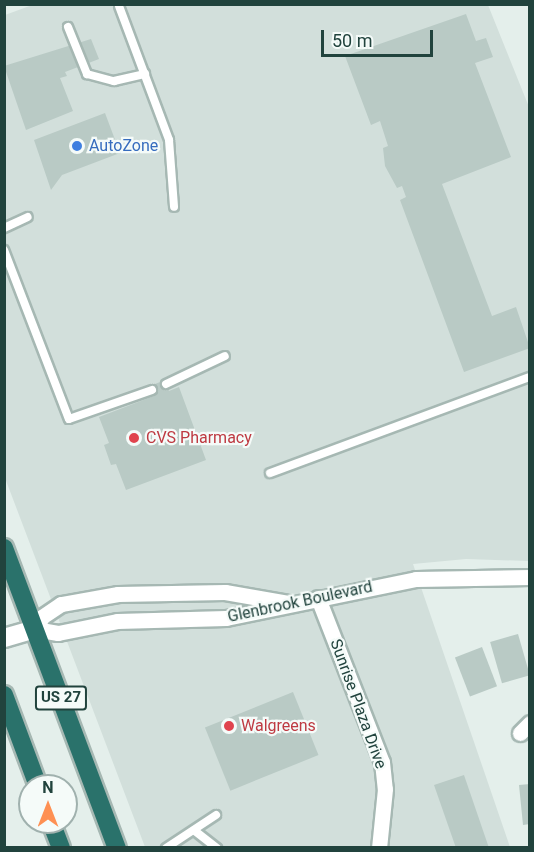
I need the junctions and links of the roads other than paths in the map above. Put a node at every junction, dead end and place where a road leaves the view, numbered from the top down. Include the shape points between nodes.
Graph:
1 (119, 6) dead end
2 (68, 27) dead end
3 (145, 74) junction
4 (174, 207) dead end
5 (28, 217) dead end
6 (4, 228) edge
7 (4, 250) edge
8 (225, 356) dead end
9 (530, 377) edge
10 (166, 384) dead end
11 (152, 390) dead end
12 (270, 473) dead end
13 (4, 548) edge
14 (530, 577) edge
15 (318, 598) junction
16 (288, 603) junction
17 (35, 629) junction
18 (4, 638) edge
19 (4, 695) edge
20 (34, 774) edge
21 (216, 815) dead end
22 (195, 831) junction
23 (117, 848) edge
24 (166, 848) edge
25 (217, 848) edge
26 (379, 848) edge

1 - 3 lane
2 - 3 lane via 87,74 114,81
3 - 4 lane via 169,140
5 - 6 lane
7 - 11 lane via 69,419
8 - 10 lane via 206,363 199,372
9 - 12 lane
13 - 17 highway, US 27
14 - 15 street, Glenbrook Boulevard via 416,579
15 - 16 street, Glenbrook Boulevard
15 - 26 street, Sunrise Plaza Drive via 382,762 385,789
16 - 17 street, Glenbrook Boulevard via 226,618 125,620 58,633
16 - 17 street via 225,592 118,594 61,604 42,617
17 - 18 main road
17 - 23 highway, US 27
19 - 20 highway, US 27
21 - 22 lane
22 - 24 lane
22 - 25 lane

